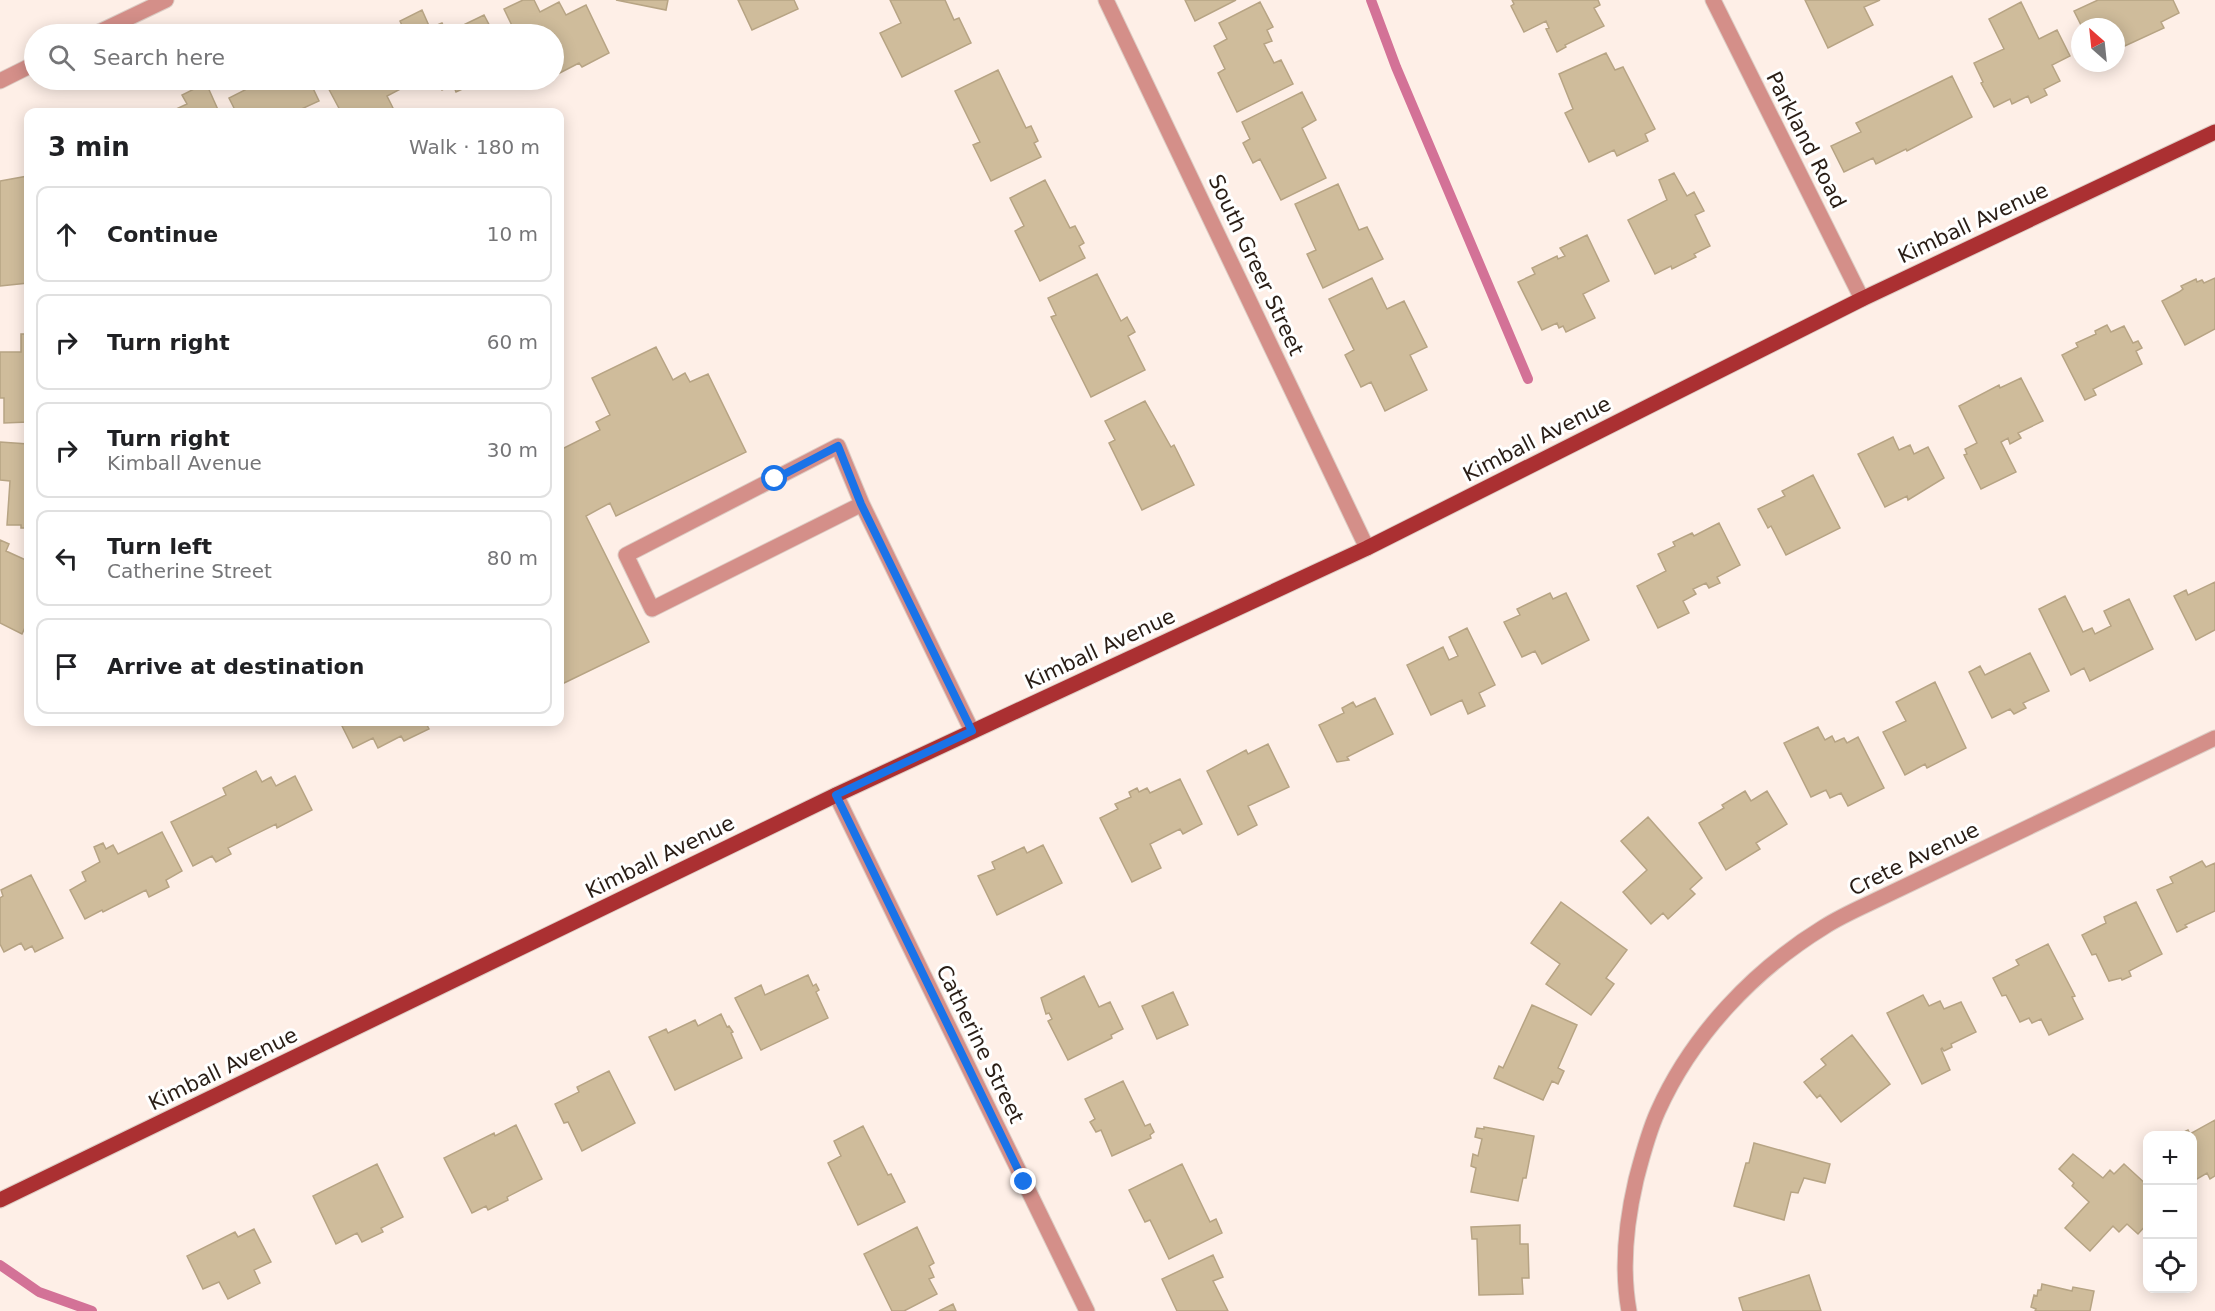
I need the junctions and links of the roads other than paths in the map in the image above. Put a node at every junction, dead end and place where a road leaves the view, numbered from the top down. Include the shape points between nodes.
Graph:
1 (166, 0) edge
2 (1106, 0) edge
3 (1713, 0) edge
4 (116, 24) edge
5 (24, 69) edge
6 (0, 81) edge
7 (2215, 132) edge
8 (1862, 299) junction
9 (861, 504) junction
10 (1367, 548) junction
11 (972, 731) junction
12 (2215, 738) edge
13 (836, 795) junction
14 (0, 1200) edge
15 (1087, 1311) edge
16 (1629, 1311) edge

1 - 4 street
2 - 10 street, South Greer Street
3 - 8 street, Parkland Road
5 - 6 street
7 - 8 main road, Kimball Avenue
8 - 10 main road, Kimball Avenue
9 - 9 street via 838,446 626,555 652,609
9 - 11 street
10 - 11 main road, Kimball Avenue
11 - 13 main road, Kimball Avenue
12 - 16 street, Crete Avenue via 1824,927 1741,991 1675,1077 1643,1151 1625,1246
13 - 14 main road, Kimball Avenue
13 - 15 street, Catherine Street

